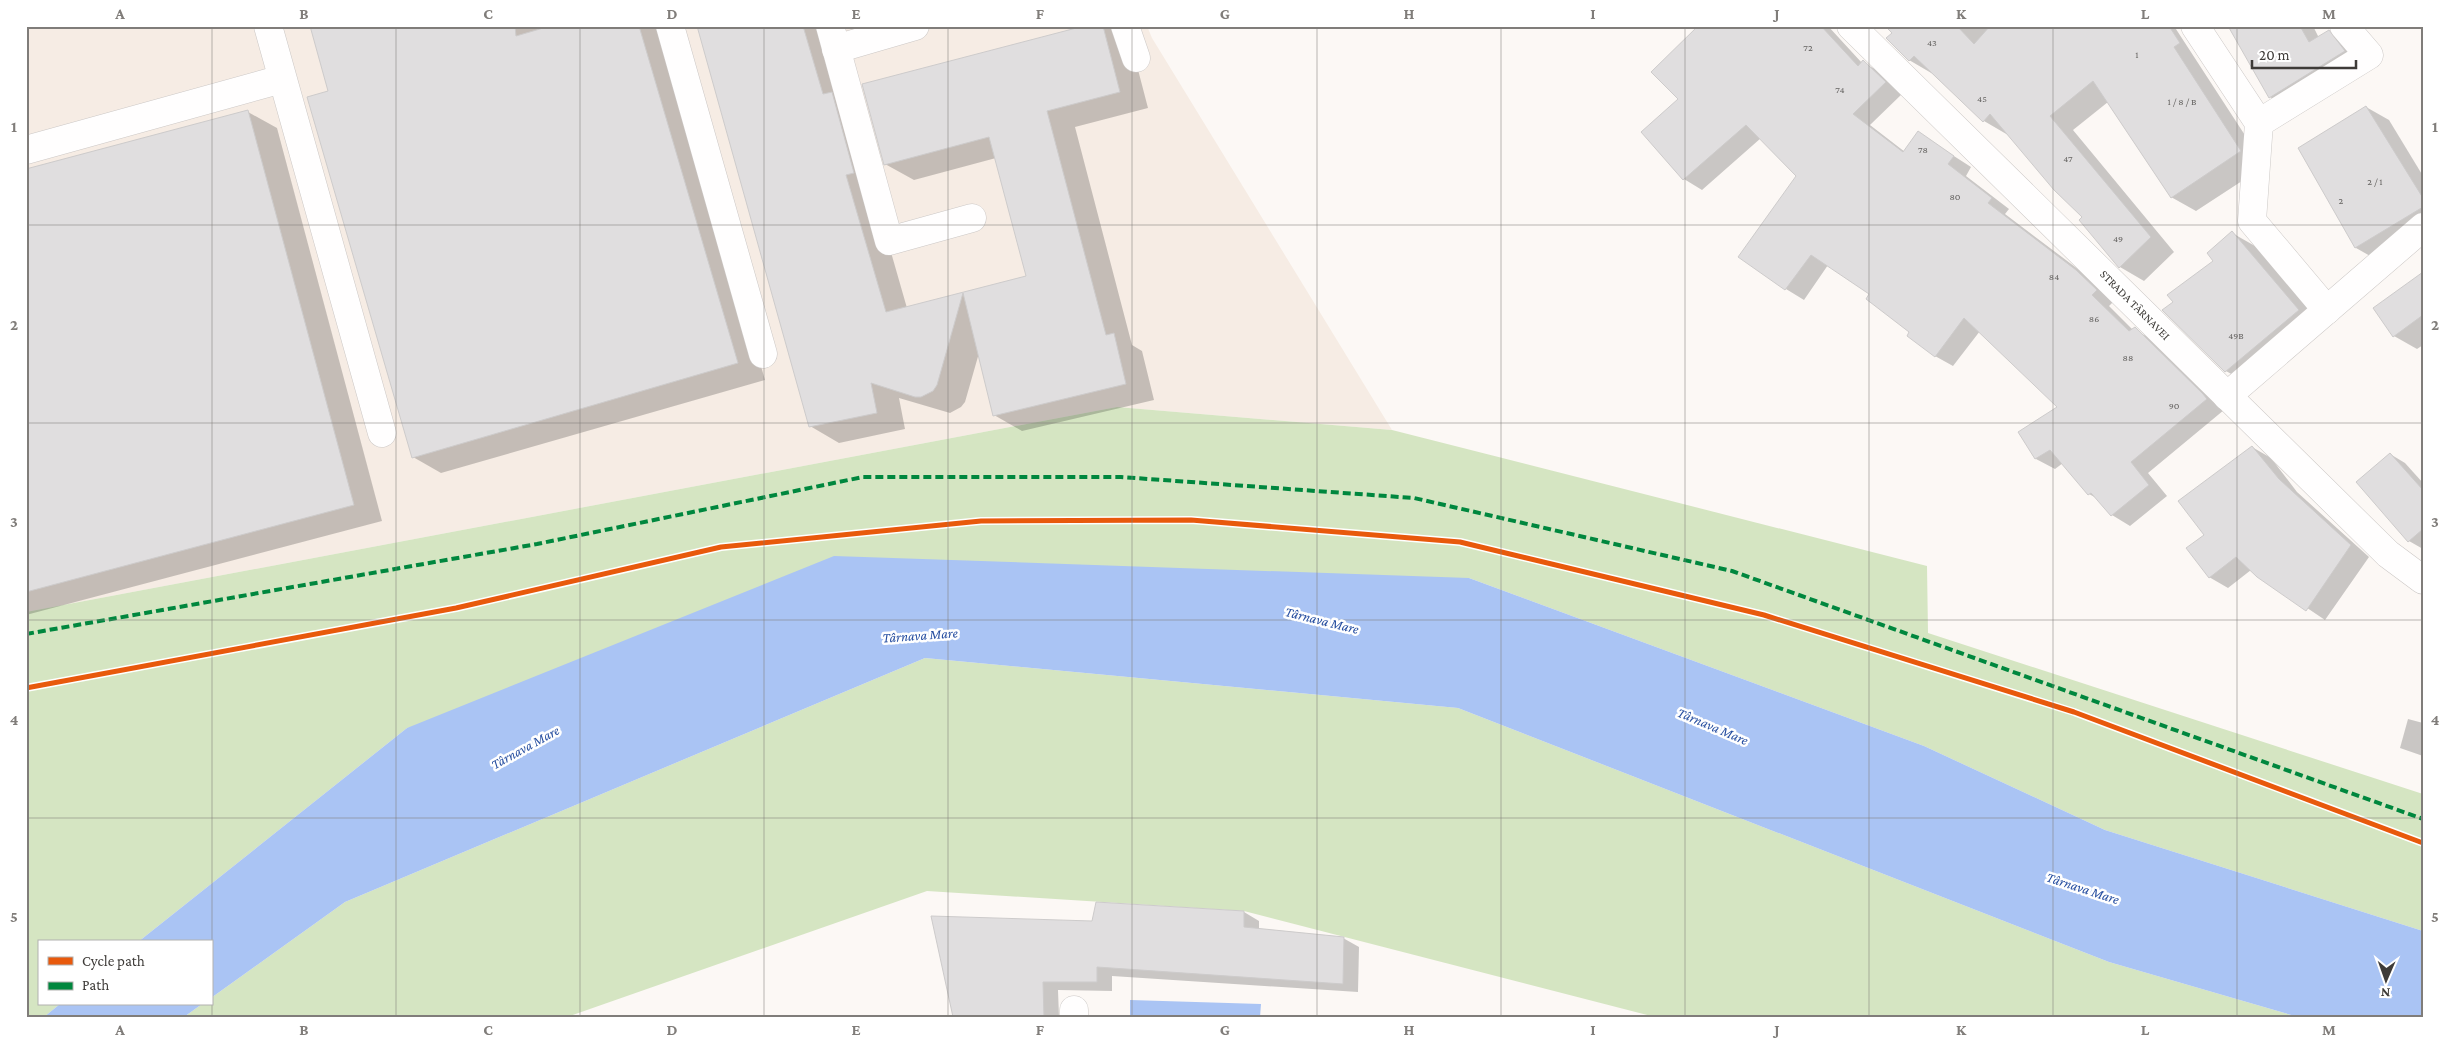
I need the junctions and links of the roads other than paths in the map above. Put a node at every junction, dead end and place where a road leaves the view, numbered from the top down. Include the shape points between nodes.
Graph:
1 (268, 26) edge
2 (670, 26) edge
3 (915, 26) edge
4 (1125, 26) edge
5 (1851, 26) edge
6 (2195, 26) edge
7 (2344, 26) edge
8 (833, 38) edge
9 (1136, 58) dead end
10 (282, 79) junction
11 (2259, 124) junction
12 (26, 150) edge
13 (972, 218) dead end
14 (2423, 227) edge
15 (2327, 310) junction
16 (763, 354) dead end
17 (2227, 396) junction
18 (382, 433) dead end
19 (2423, 580) edge

1 - 10 street
2 - 16 street
3 - 8 street
4 - 9 street
5 - 17 street, STRADA TÂRNAVEI
6 - 11 street
7 - 11 street via 2369,55
8 - 13 street via 889,241
10 - 12 street
10 - 18 street
11 - 15 street via 2252,221
14 - 15 street
15 - 17 street
17 - 19 street, STRADA TÂRNAVEI via 2388,554

